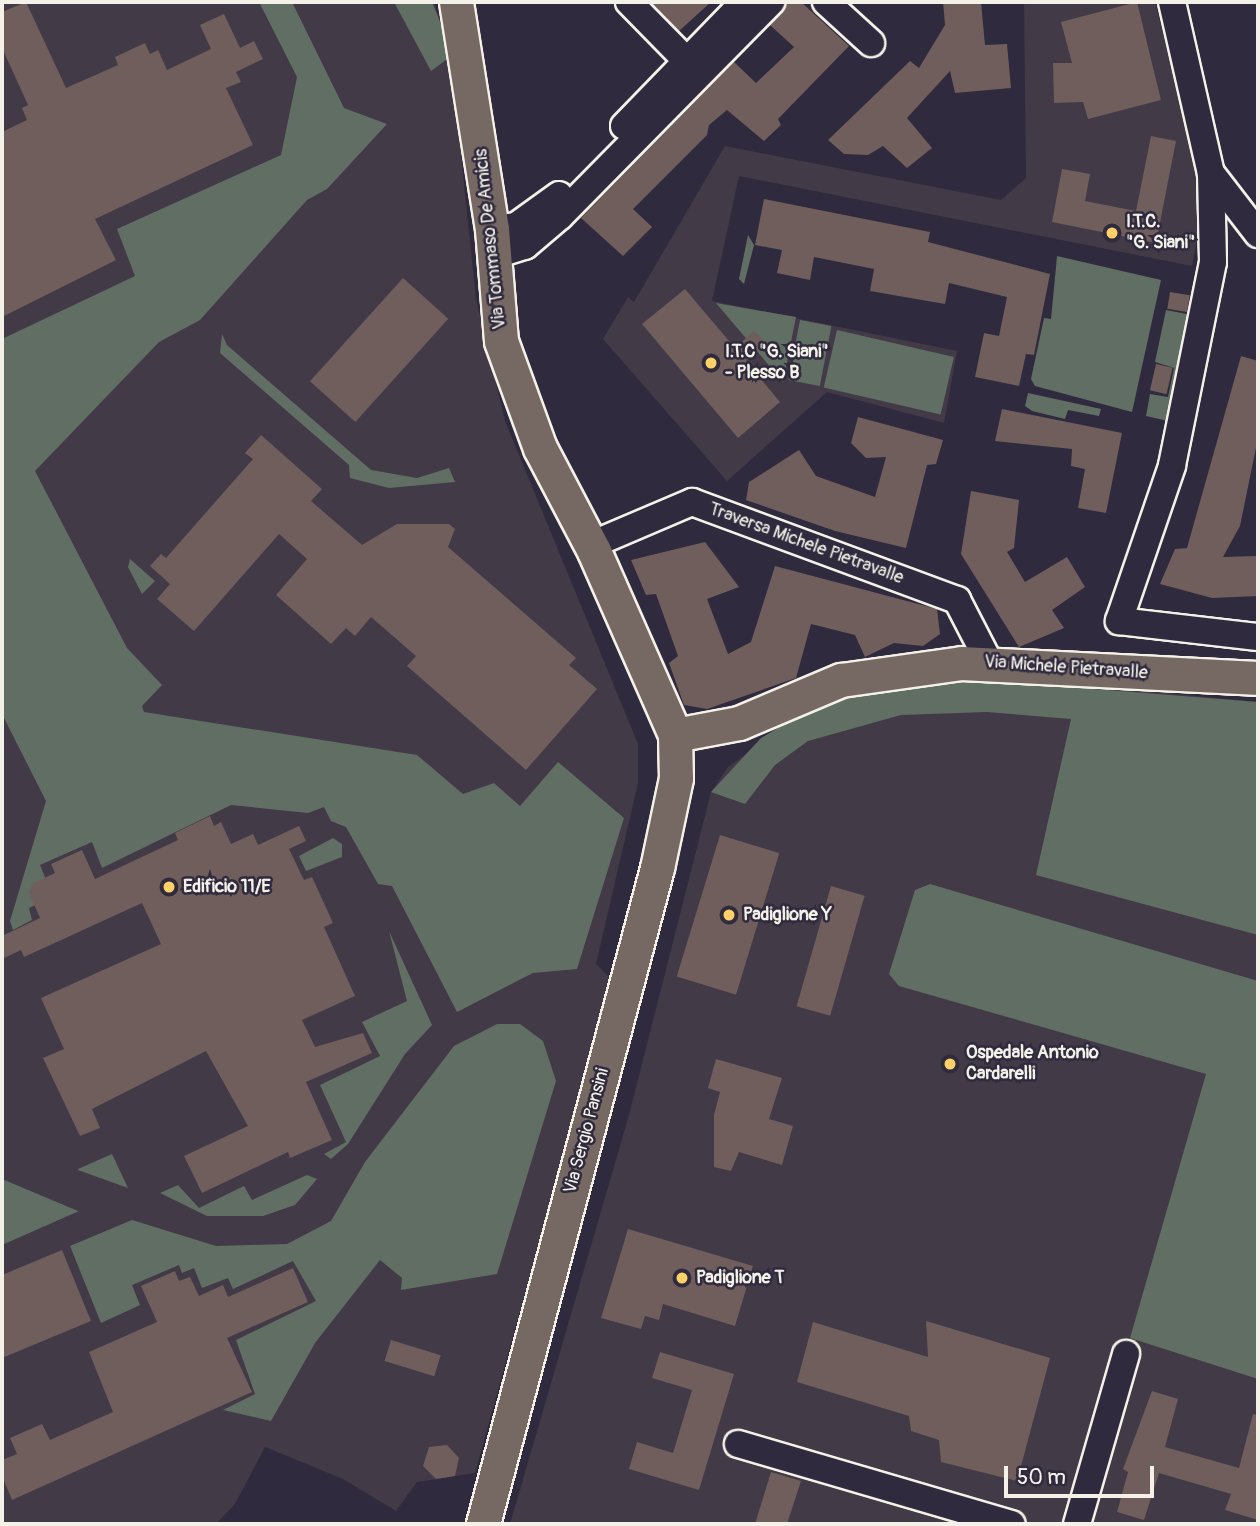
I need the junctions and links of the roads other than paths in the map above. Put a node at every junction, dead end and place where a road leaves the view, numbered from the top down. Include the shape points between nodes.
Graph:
1 (456, 2) edge
2 (629, 2) edge
3 (744, 2) edge
4 (771, 2) edge
5 (826, 2) edge
6 (1172, 2) edge
7 (871, 43) dead end
8 (686, 60) junction
9 (1211, 173) junction
10 (1258, 234) edge
11 (494, 242) junction
12 (593, 548) junction
13 (1258, 637) edge
14 (987, 662) junction
15 (1258, 678) edge
16 (675, 735) junction
17 (1126, 1354) dead end
18 (738, 1444) dead end
19 (483, 1524) edge
20 (1012, 1524) edge
21 (1077, 1524) edge

1 - 11 main road, Via Tommaso De Amicis
2 - 8 street
3 - 8 street
4 - 11 street via 525,246
5 - 7 street
6 - 9 street
8 - 11 street via 548,206
9 - 10 street
9 - 13 street via 1209,301 1172,466 1119,621
11 - 12 main road, Via Tommaso De Amicis via 501,341 540,448
12 - 14 street, Traversa Michele Pietravalle via 692,508 955,603
12 - 16 main road, Via Tommaso De Amicis
14 - 15 main road, Via Michele Pietravalle
14 - 16 main road, Via Michele Pietravalle via 841,680 739,723
16 - 19 main road, Via Sergio Pansini via 676,778 657,868
17 - 21 street
18 - 20 street

